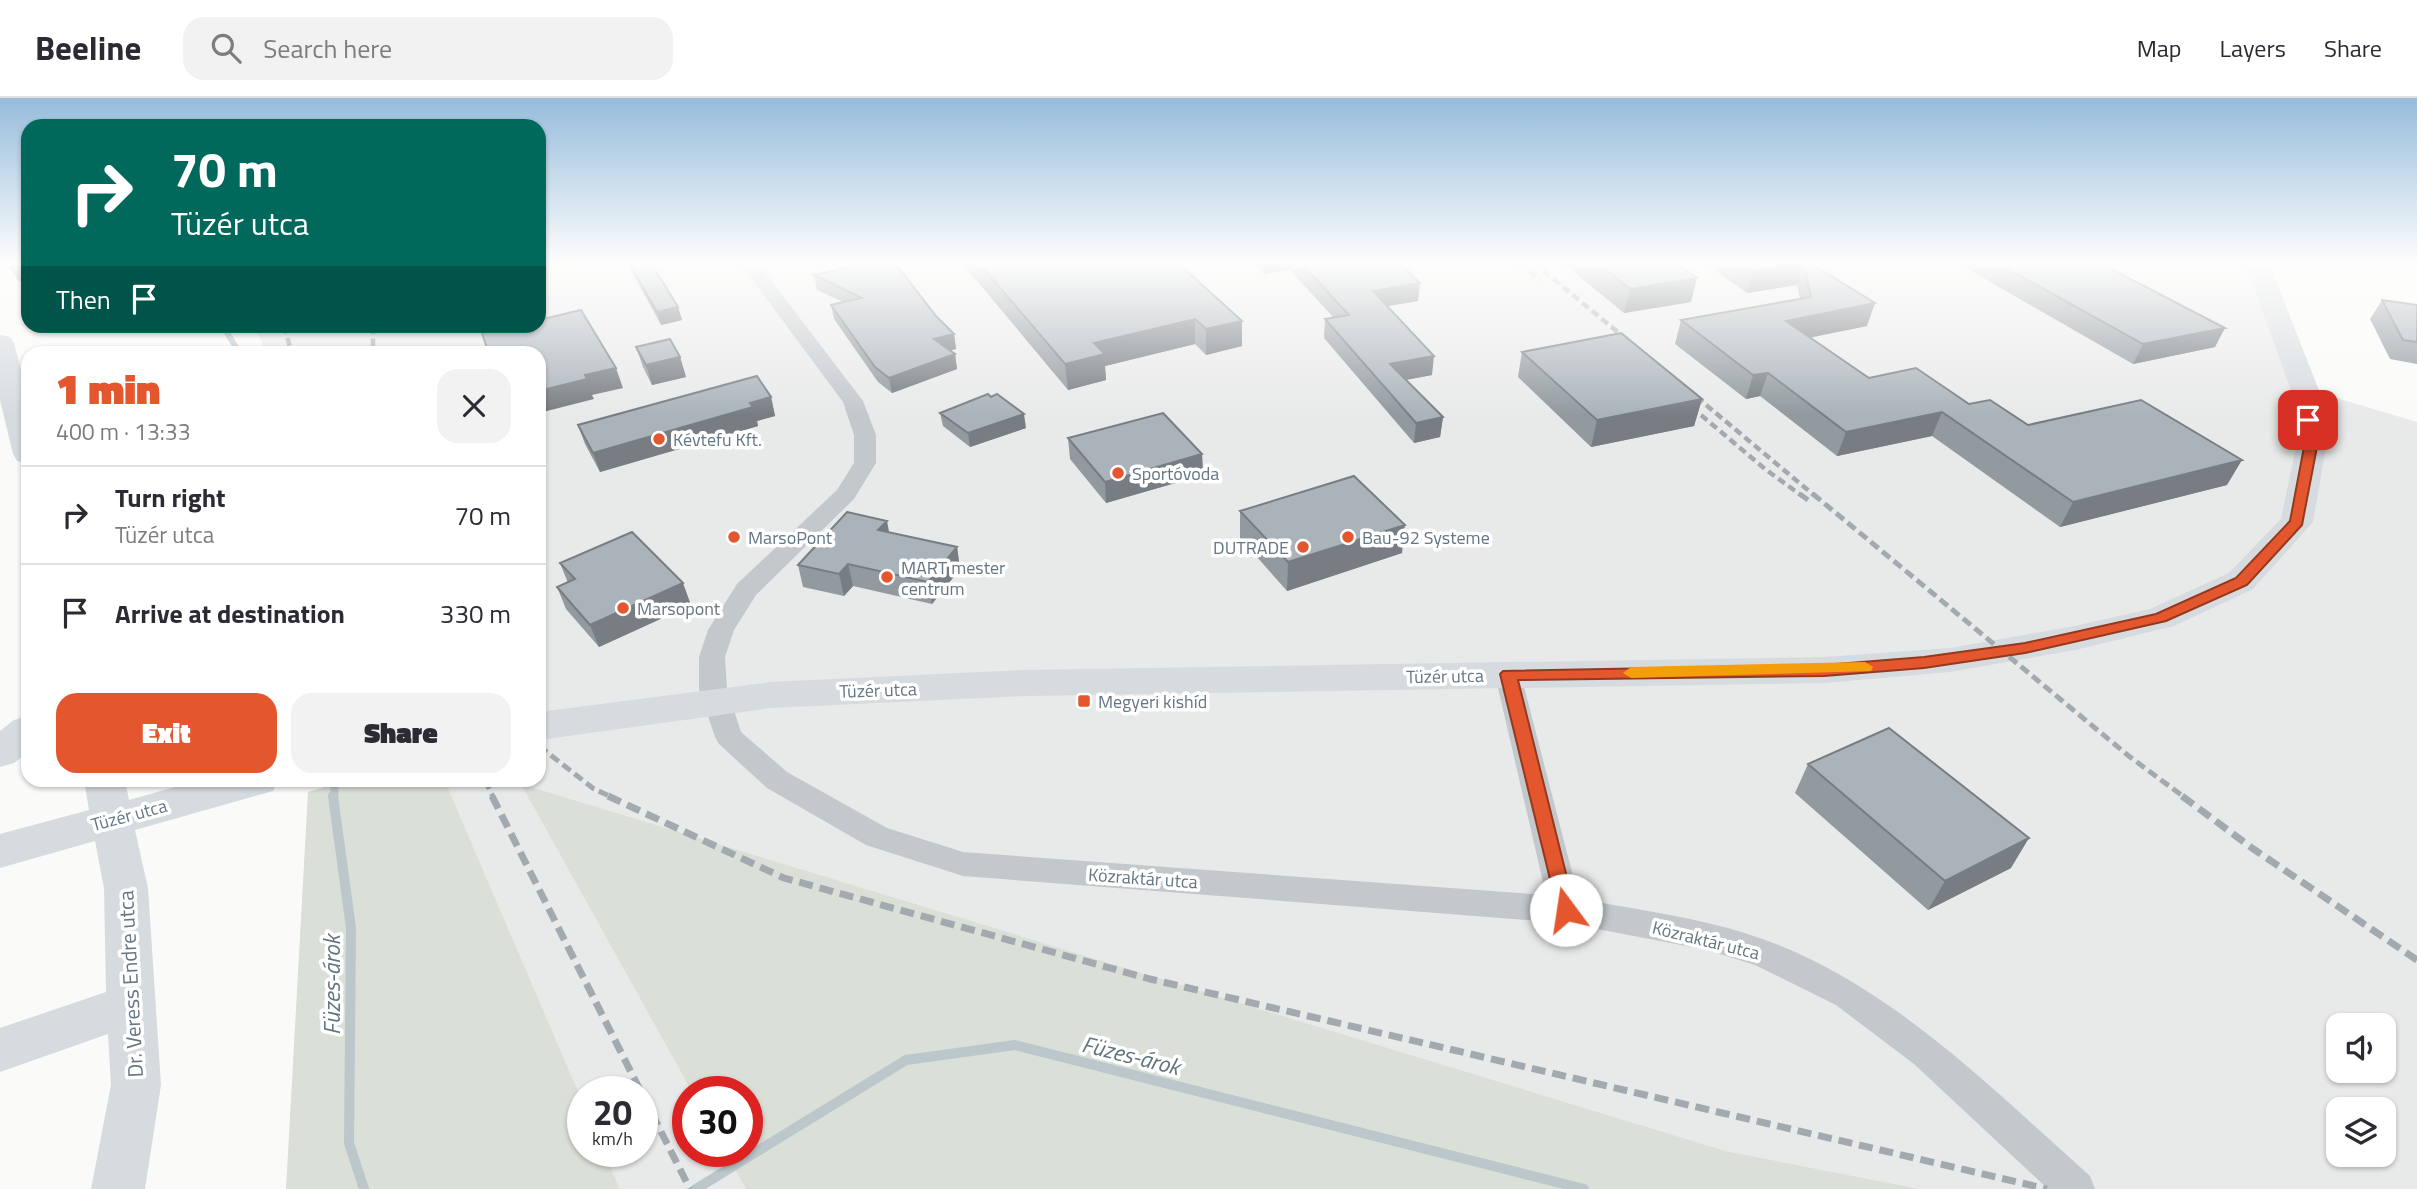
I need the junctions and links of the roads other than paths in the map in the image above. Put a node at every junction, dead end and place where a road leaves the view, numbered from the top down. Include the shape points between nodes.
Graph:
1 (787, 314) edge
2 (2276, 314) edge
3 (0, 343) edge
4 (7, 394) edge
5 (21, 434) edge
6 (1508, 674) junction
7 (546, 725) edge
8 (21, 736) edge
9 (21, 750) edge
10 (0, 754) edge
11 (104, 787) edge
12 (232, 787) edge
13 (0, 850) edge
14 (1566, 910) junction
15 (130, 1005) junction
16 (0, 1049) edge
17 (118, 1189) edge
18 (2076, 1189) edge

1 - 14 street, Közraktár utca via 853,401 865,435 865,463 846,494 746,590 721,630 712,657 713,689 730,737 777,780 877,837 963,864
2 - 6 street, Tüzér utca via 2306,393 2311,447 2297,522 2241,581 2161,618 1950,660 1847,669
3 - 4 street
4 - 5 street
6 - 7 street, Tüzér utca via 1024,684 771,695
6 - 14 street
8 - 10 street
9 - 10 street
11 - 15 street, Dr. Veress Endre utca via 126,888
12 - 13 street, Tüzér utca
14 - 18 street, Közraktár utca via 1765,954 1848,995 1927,1053
15 - 16 street
15 - 17 street, Dr. Veress Endre utca via 136,1085

